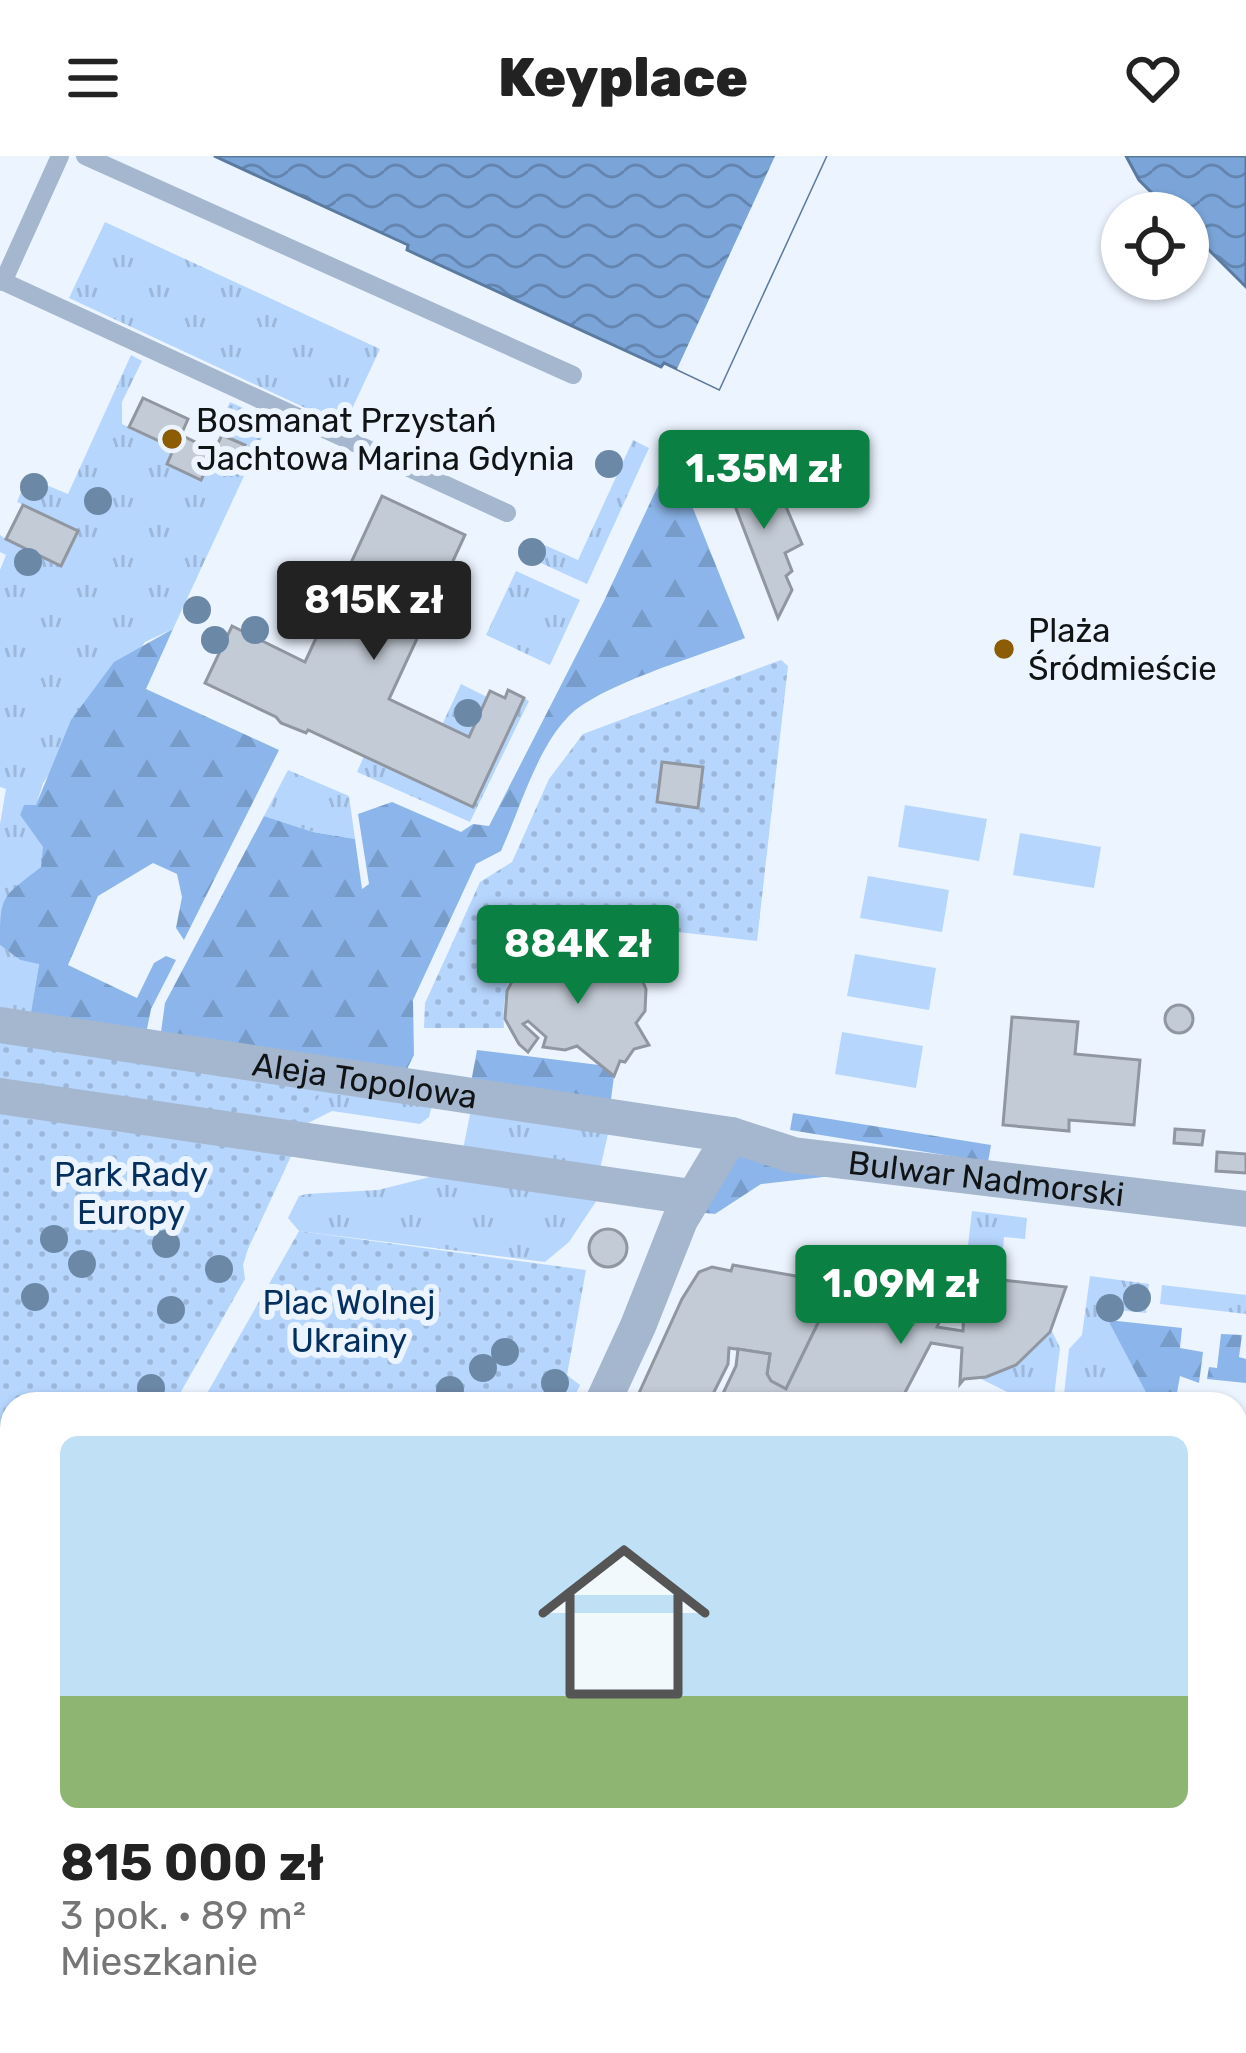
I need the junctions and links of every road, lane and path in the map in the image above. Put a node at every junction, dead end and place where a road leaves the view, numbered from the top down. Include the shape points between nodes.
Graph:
1 (60, 156) edge
2 (85, 156) edge
3 (2, 281) edge
4 (573, 375) dead end
5 (507, 513) dead end
6 (0, 1025) edge
7 (0, 1096) edge
8 (731, 1135) junction
9 (691, 1197) junction
10 (1246, 1210) edge
11 (607, 1392) edge

1 - 3 lane
2 - 4 lane
3 - 5 lane
6 - 8 street, Aleja Topolowa
7 - 9 street, Aleja Topolowa
8 - 9 street
8 - 10 street, Bulwar Nadmorski via 793,1155
9 - 11 street

